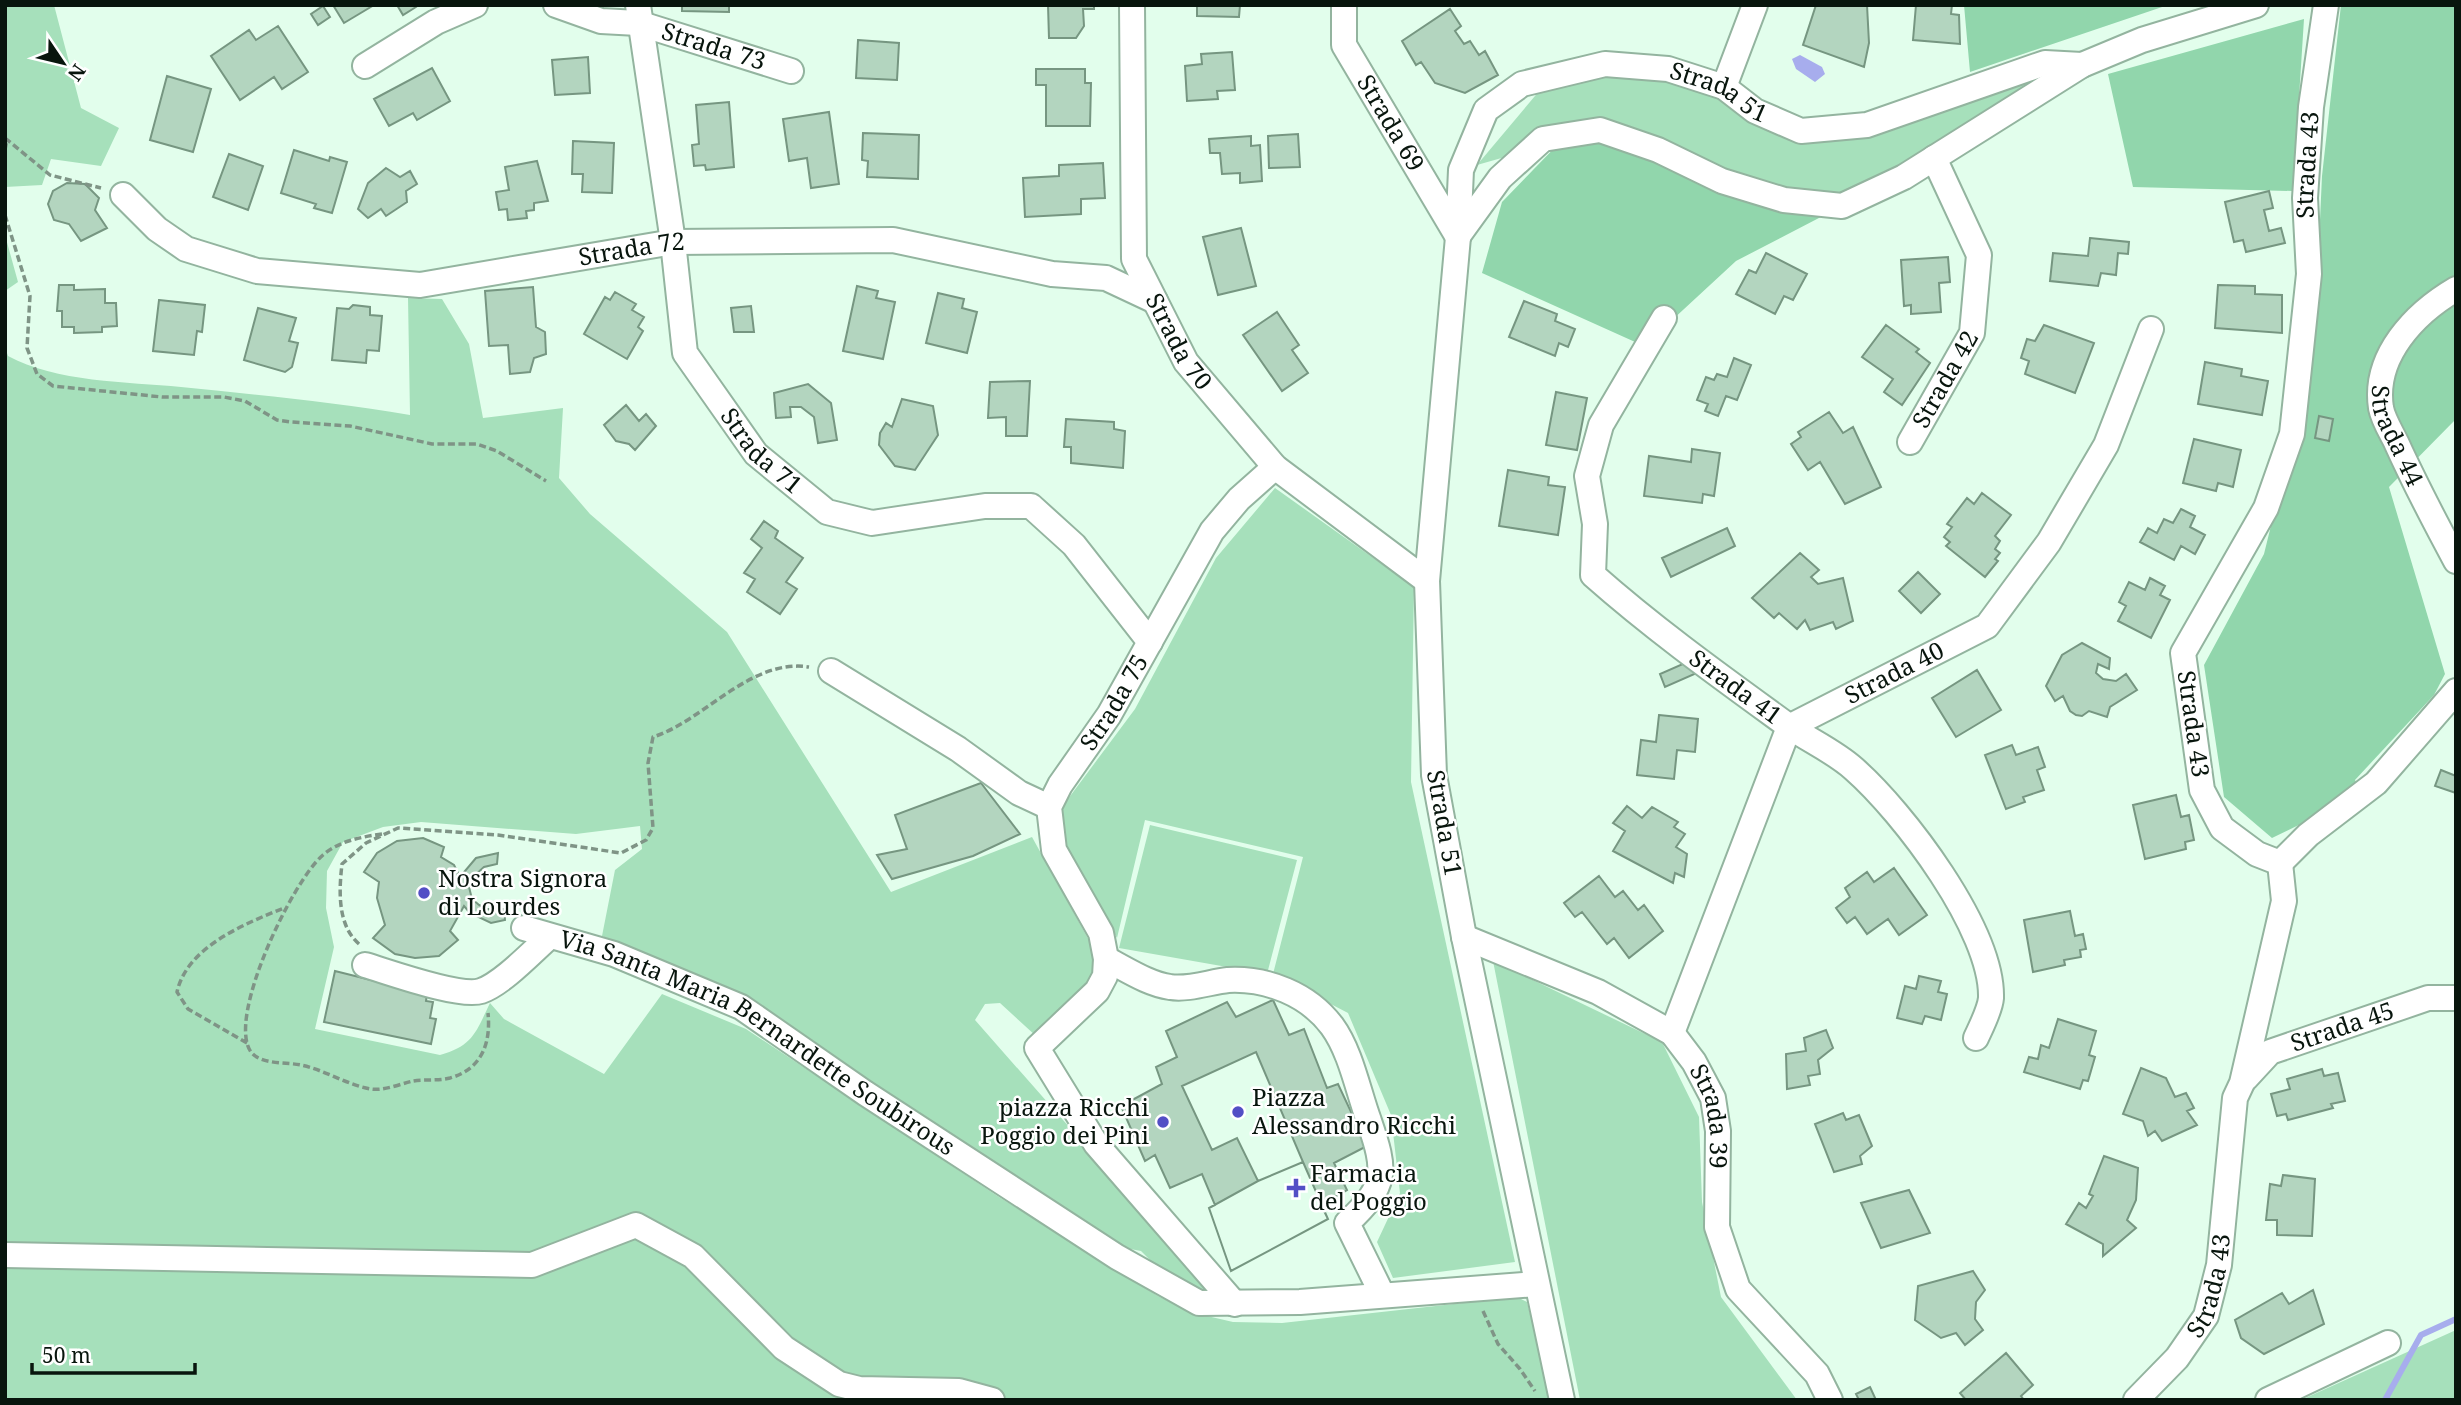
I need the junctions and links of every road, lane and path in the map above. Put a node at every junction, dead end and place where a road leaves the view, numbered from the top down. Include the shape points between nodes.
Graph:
1 (475, 5) edge
2 (556, 5) edge
3 (1132, 5) edge
4 (1344, 5) edge
5 (1755, 5) edge
6 (2256, 5) edge
7 (2326, 5) edge
8 (638, 14) edge
9 (2082, 65) junction
10 (365, 66) dead end
11 (791, 71) dead end
12 (1724, 87) junction
13 (6, 139) edge
14 (5, 150) edge
15 (1934, 158) junction
16 (123, 195) joint
17 (5, 215) edge
18 (1458, 237) junction
19 (673, 242) junction
20 (2456, 289) edge
21 (1155, 301) junction
22 (1664, 318) dead end
23 (2151, 329) dead end
24 (1910, 442) dead end
25 (1275, 467) junction
26 (547, 481) dead end
27 (2456, 561) edge
28 (1427, 581) junction
29 (1150, 642) junction
30 (831, 671) joint
31 (2456, 691) edge
32 (1789, 727) junction
33 (1049, 807) junction
34 (387, 833) junction
35 (2280, 863) junction
36 (284, 908) junction
37 (524, 928) dead end
38 (548, 937) junction
39 (1464, 937) junction
40 (1106, 959) junction
41 (374, 968) joint
42 (482, 991) junction
43 (2456, 999) edge
44 (1672, 1033) junction
45 (1976, 1038) dead end
46 (247, 1043) junction
47 (2242, 1083) junction
48 (5, 1255) edge
49 (1536, 1284) junction
50 (1473, 1290) junction
51 (1382, 1294) junction
52 (1235, 1304) junction
53 (2388, 1343) dead end
54 (992, 1400) edge
55 (1539, 1400) edge
56 (1562, 1400) edge
57 (1830, 1400) edge
58 (2136, 1400) edge
59 (2268, 1400) edge

1 - 10 street via 436,22
2 - 8 street, Strada 73 via 601,21
3 - 21 street, Strada 70 via 1134,259
4 - 18 street, Strada 69 via 1344,45
5 - 12 street
6 - 9 street, Strada 51 via 2142,40
7 - 35 street, Strada 43 via 2311,107 2305,198 2309,274 2292,434 2266,508 2183,653 2202,790 2222,828 2257,854
8 - 11 street, Strada 73
8 - 19 street, Strada 71
9 - 12 street, Strada 51 via 2045,63 1867,125 1801,131 1755,111
9 - 15 street, Strada 51
12 - 18 street, Strada 51 via 1668,69 1605,64 1522,84 1486,110 1461,170
13 - 14 path
13 - 16 path via 50,175
15 - 18 street, Strada 51 via 1842,206 1784,200 1722,181 1658,150 1600,130 1543,139 1500,177
15 - 24 street, Strada 42 via 1979,255 1972,333
16 - 19 street, Strada 72 via 157,229 186,249 257,271 420,285
17 - 26 path via 30,296 27,348 37,374 53,386 162,397 224,397 245,401 277,420 350,426 432,444 477,444
18 - 28 street, Strada 51
19 - 21 street, Strada 72 via 893,240 1052,274 1106,278
19 - 29 street, Strada 71 via 685,353 756,454 827,512 872,523 985,506 1031,506 1074,545
20 - 27 street, Strada 44 via 2433,302 2395,343 2381,379 2381,409
21 - 25 street, Strada 70 via 1186,362
22 - 32 street, Strada 41 via 1601,425 1587,476 1595,524 1593,575 1640,616
23 - 32 street, Strada 40 via 2106,445 2049,542 1987,626
25 - 28 street, Strada 70
25 - 29 street, Strada 75 via 1212,531
28 - 39 street, Strada 51 via 1434,775
29 - 33 street, Strada 75
30 - 33 street via 958,749 1019,793
30 - 34 path via 799,666 774,671 742,685 674,730 653,737 648,762 653,828 646,840 621,853 498,835 398,828
31 - 35 street via 2376,783 2308,835
32 - 44 street
32 - 45 street, Strada 41 via 1853,768 1933,859 1965,913 1983,957 1991,999
33 - 40 street via 1054,850 1101,933
34 - 36 path via 342,842 323,855
34 - 41 path via 342,864 340,883 349,936 375,957
35 - 47 street, Strada 43 via 2284,901
36 - 46 path via 246,1015
36 - 46 path via 229,934 180,976 177,992 188,1009
37 - 38 street, Via Santa Maria Bernardette Soubirous
38 - 42 street
38 - 52 street, Via Santa Maria Bernardette Soubirous via 614,954 741,1007 1126,1263 1199,1303
39 - 44 street, Strada 39 via 1598,992
39 - 49 street, Strada 51
40 - 51 street via 1171,987 1230,980 1266,982 1307,1003 1332,1026 1381,1153 1380,1183 1369,1203 1347,1223
40 - 52 street via 1105,976 1097,991 1037,1048 1096,1144
41 - 42 street via 464,993
42 - 46 path via 489,1029 484,1056 450,1078 373,1090 302,1065 260,1060
43 - 47 street, Strada 45 via 2428,998 2270,1052
44 - 57 street, Strada 39 via 1713,1098 1718,1131 1717,1227 1738,1289 1817,1374
47 - 58 street, Strada 43 via 2235,1098 2219,1265 2206,1315 2177,1358
48 - 54 street via 532,1265 636,1225 694,1256 784,1348 839,1384 859,1389 959,1391
49 - 50 street, Via Santa Maria Bernardette Soubirous
49 - 56 street, Strada 51
50 - 51 street, Via Santa Maria Bernardette Soubirous
50 - 55 path via 1498,1344 1532,1384
51 - 52 street, Via Santa Maria Bernardette Soubirous
53 - 59 street

